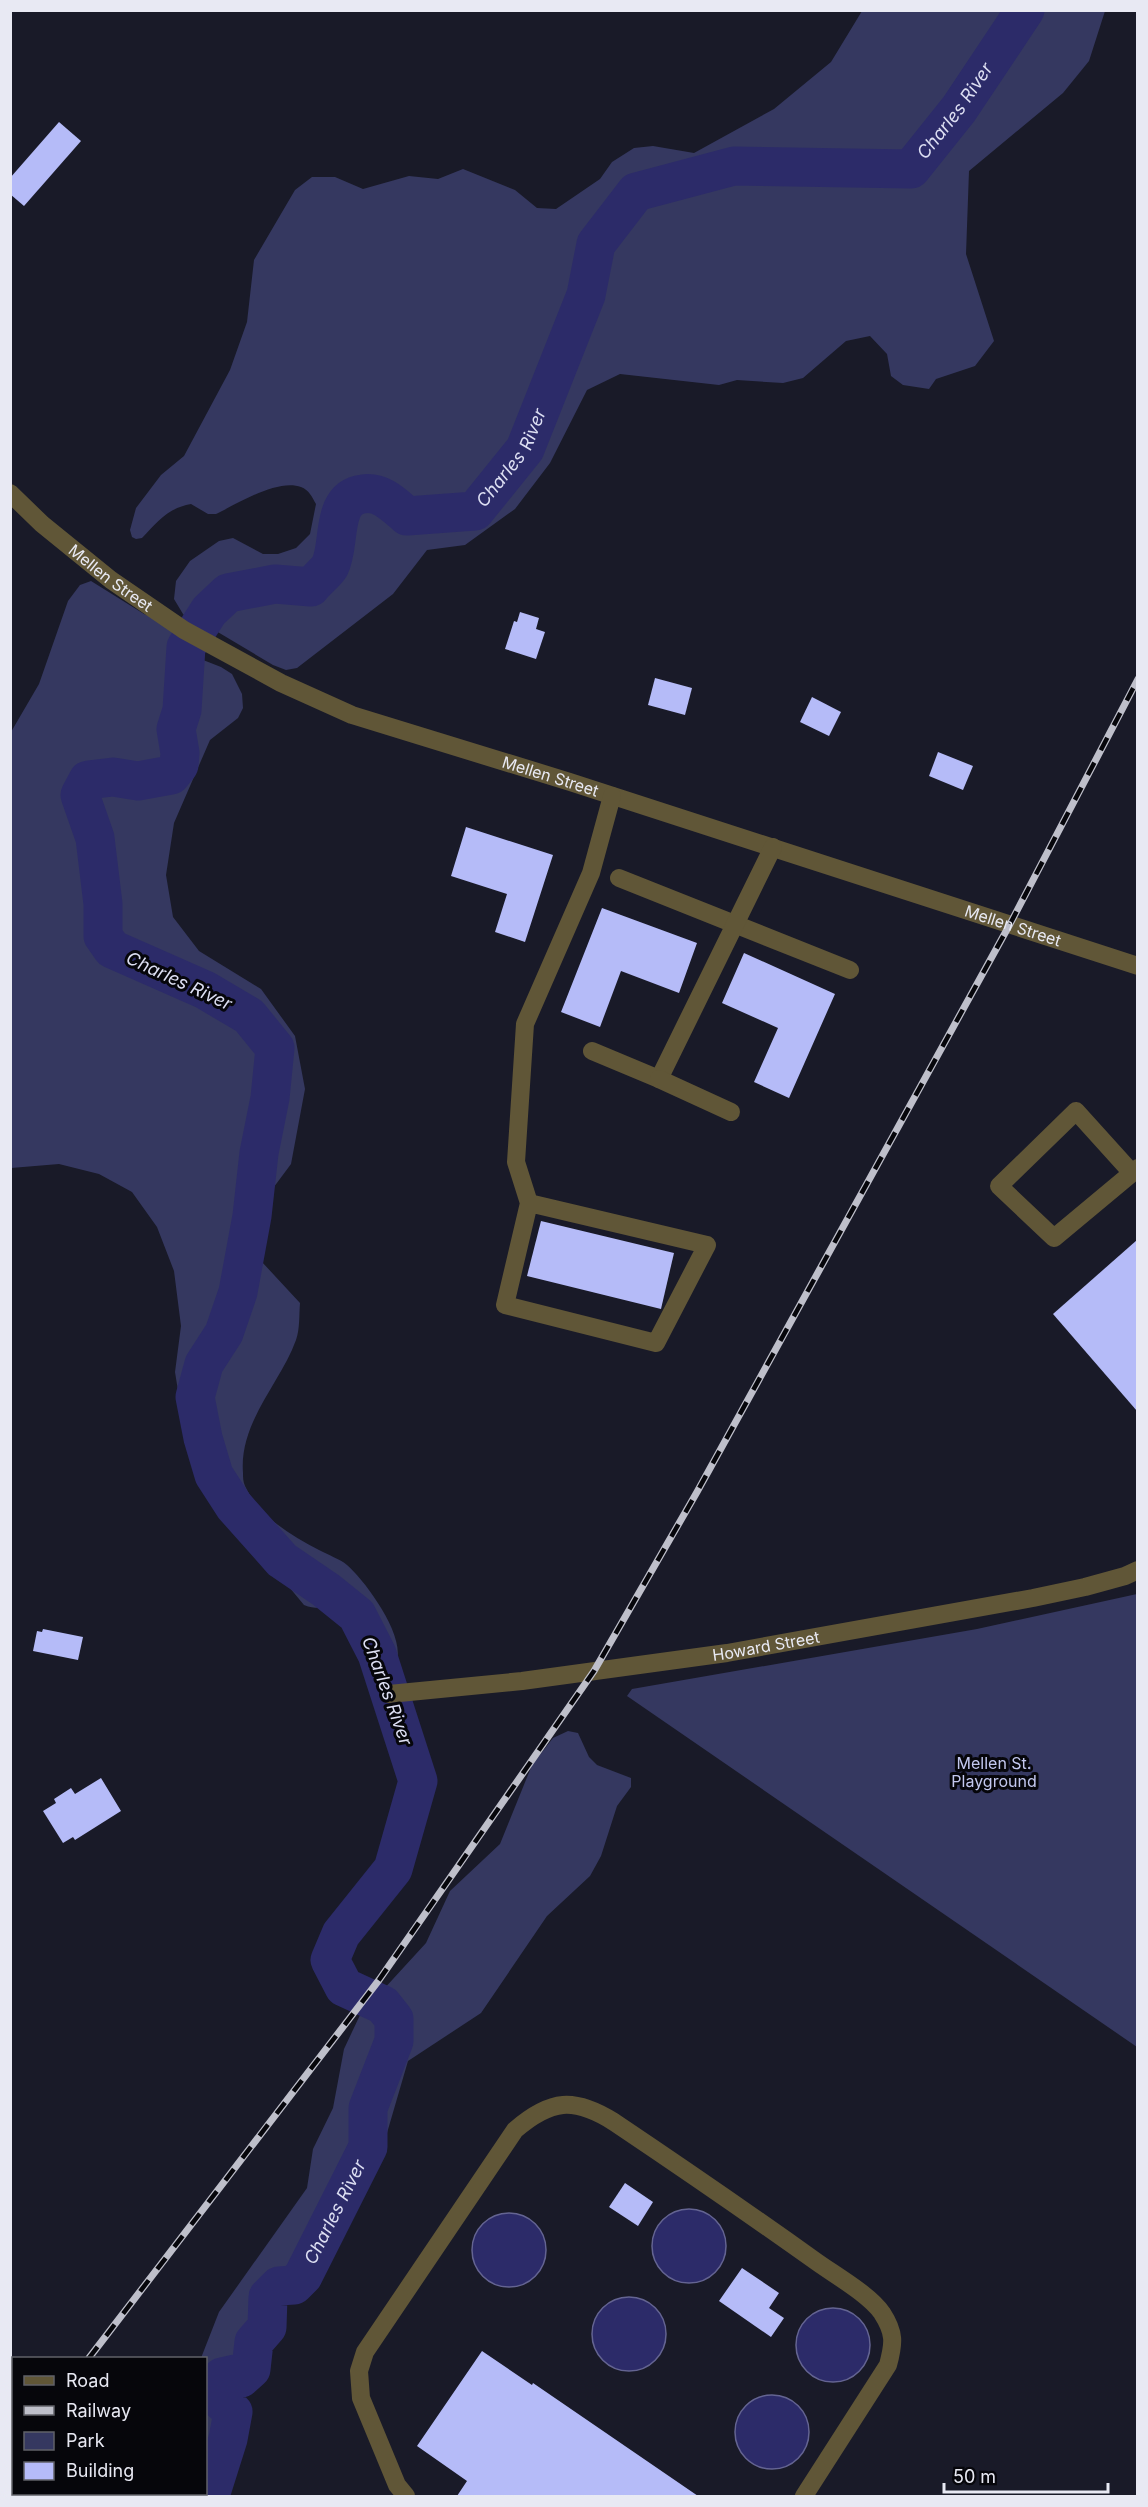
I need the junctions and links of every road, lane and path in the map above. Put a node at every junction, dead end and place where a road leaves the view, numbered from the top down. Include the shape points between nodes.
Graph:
1 (10, 493) edge
2 (612, 796) junction
3 (773, 847) junction
4 (619, 878) dead end
5 (736, 923) junction
6 (1137, 966) edge
7 (850, 970) dead end
8 (592, 1051) dead end
9 (659, 1079) junction
10 (731, 1112) dead end
11 (1135, 1171) edge
12 (529, 1203) junction
13 (1137, 1570) edge
14 (389, 1694) dead end
15 (406, 2496) edge
16 (804, 2496) edge

1 - 2 street, Mellen Street via 111,580 184,630 281,683 352,715
2 - 3 street, Mellen Street
2 - 12 street via 591,873 525,1024 516,1162
3 - 5 street
3 - 6 street, Mellen Street
4 - 5 street
5 - 7 street
5 - 9 street
8 - 9 street
9 - 10 street
11 - 11 street via 1054,1238 999,1186 1076,1111
12 - 12 street via 707,1245 656,1343 505,1305
13 - 14 street, Howard Street via 1033,1598 727,1653 522,1681
15 - 16 street via 397,2485 361,2398 359,2371 365,2352 514,2130 533,2114 555,2106 578,2105 594,2109 773,2231 865,2297 889,2325 894,2342 888,2365

